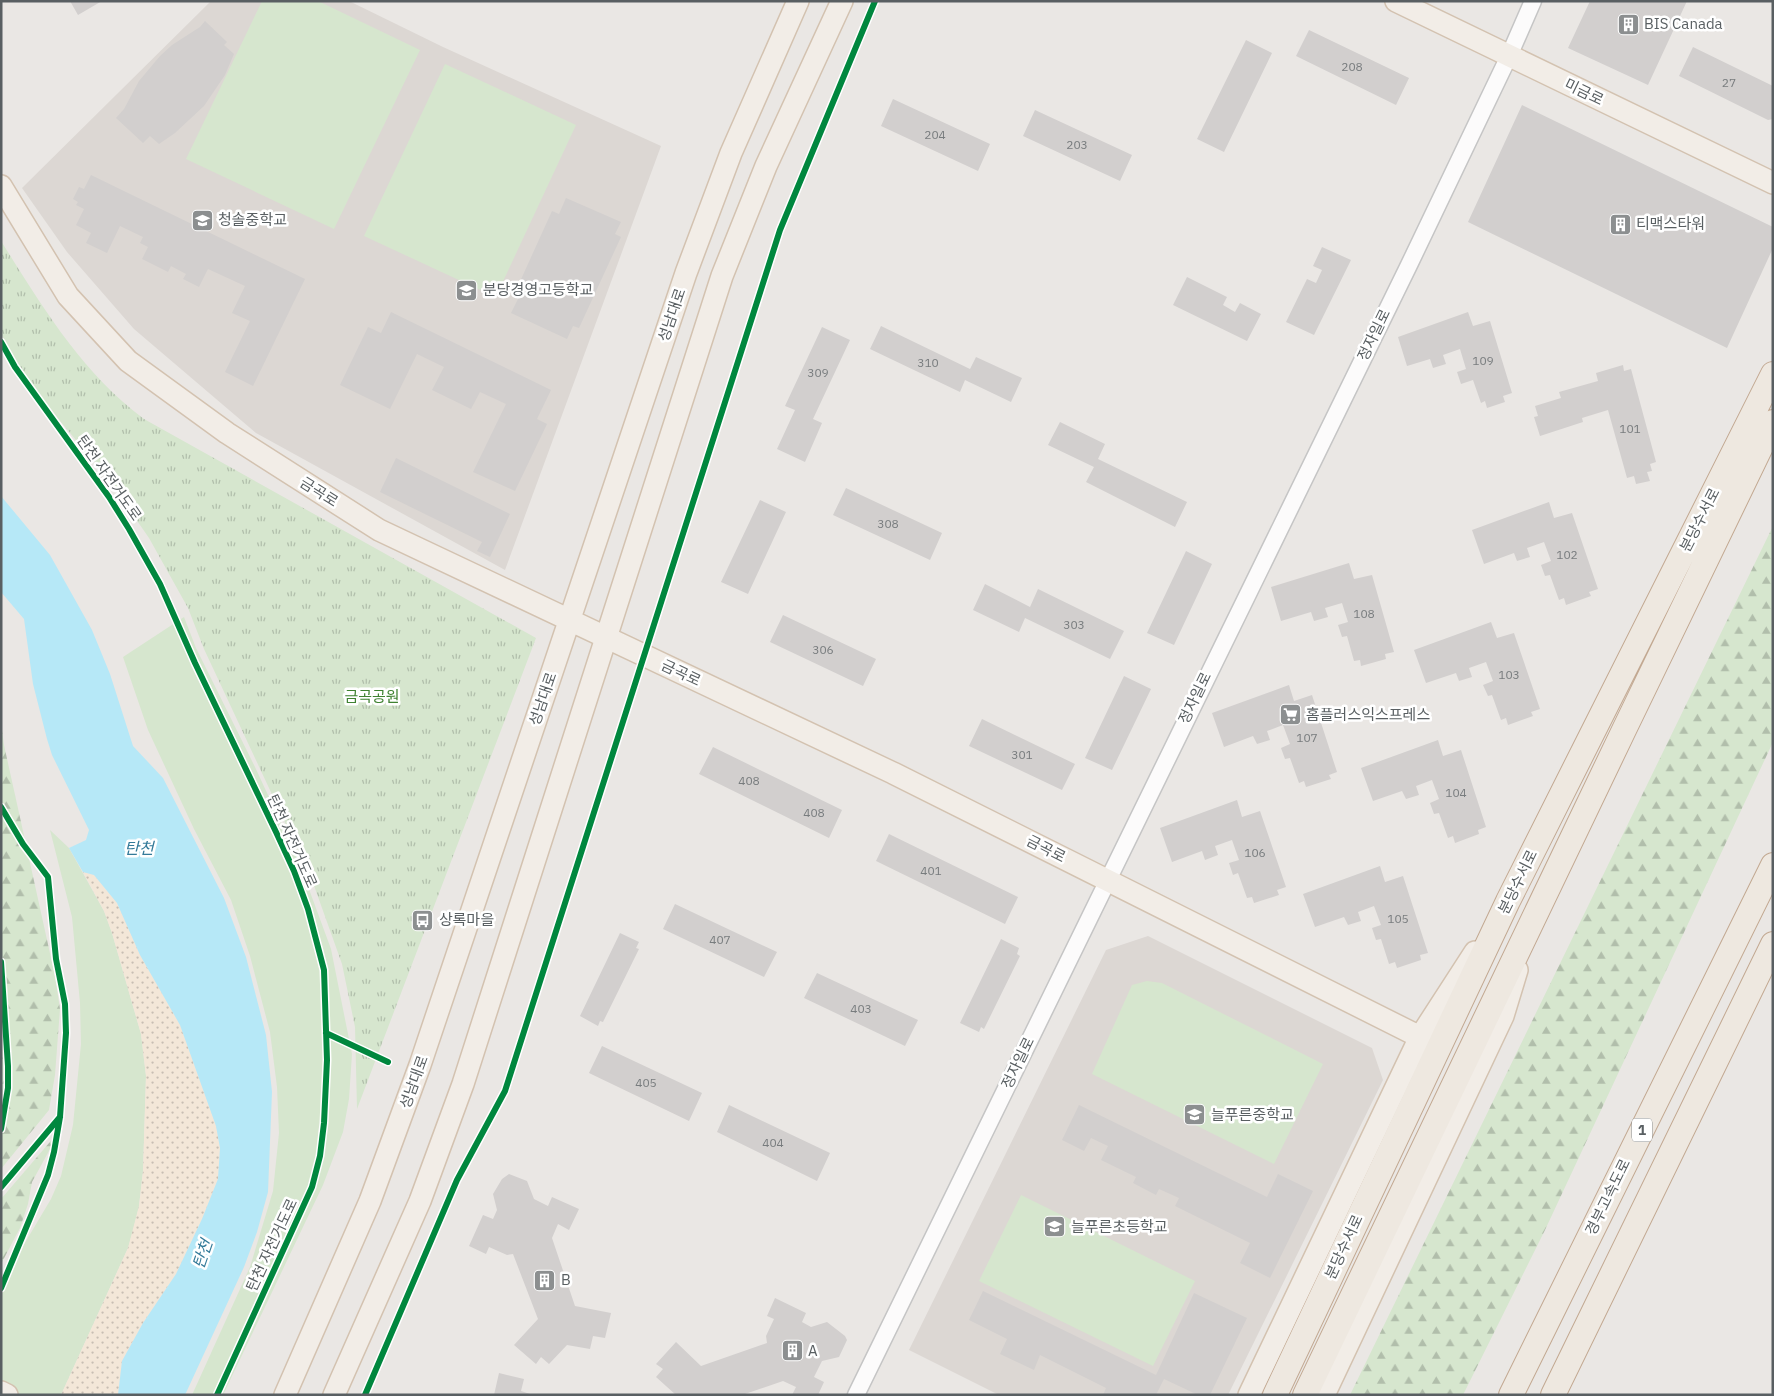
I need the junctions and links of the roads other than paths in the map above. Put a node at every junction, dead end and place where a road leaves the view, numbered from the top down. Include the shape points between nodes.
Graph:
1 (798, 1) edge
2 (842, 1) edge
3 (1396, 1) edge
4 (1533, 1) edge
5 (1509, 56) junction
6 (1773, 183) edge
7 (1, 186) edge
8 (1773, 358) edge
9 (1769, 382) edge
10 (1773, 422) edge
11 (570, 620) junction
12 (606, 638) junction
13 (1773, 865) edge
14 (1106, 880) junction
15 (1508, 901) junction
16 (1530, 926) junction
17 (1773, 944) edge
18 (1420, 1037) junction
19 (1, 1392) edge
20 (7, 1395) edge
21 (284, 1395) edge
22 (334, 1395) edge
23 (856, 1395) edge
24 (1249, 1395) edge
25 (1274, 1395) edge
26 (1306, 1395) edge
27 (1324, 1395) edge
28 (1511, 1395) edge
29 (1553, 1395) edge

1 - 11 main road, 성남대로 via 731,153 686,273
2 - 12 main road via 766,166 722,276
3 - 5 main road, 미금로
4 - 5 street, 정자일로
5 - 6 main road, 미금로
5 - 14 street, 정자일로
7 - 11 main road, 금곡로 via 68,296 128,361 227,433 379,530
8 - 9 highway, 분당수서로
9 - 15 highway, 분당수서로
10 - 16 highway, 분당수서로
11 - 12 main road, 금곡로
11 - 21 main road, 성남대로 via 420,1065 370,1201
12 - 14 main road, 금곡로 via 893,773
12 - 22 main road via 463,1084 420,1201
13 - 28 highway, 경부고속도로 / 1
14 - 18 main road, 금곡로
14 - 23 street, 정자일로
15 - 18 main road
15 - 25 highway, 분당수서로
16 - 26 highway, 분당수서로
16 - 27 main road via 1504,1016
17 - 29 highway, 1
18 - 24 main road
19 - 20 main road

